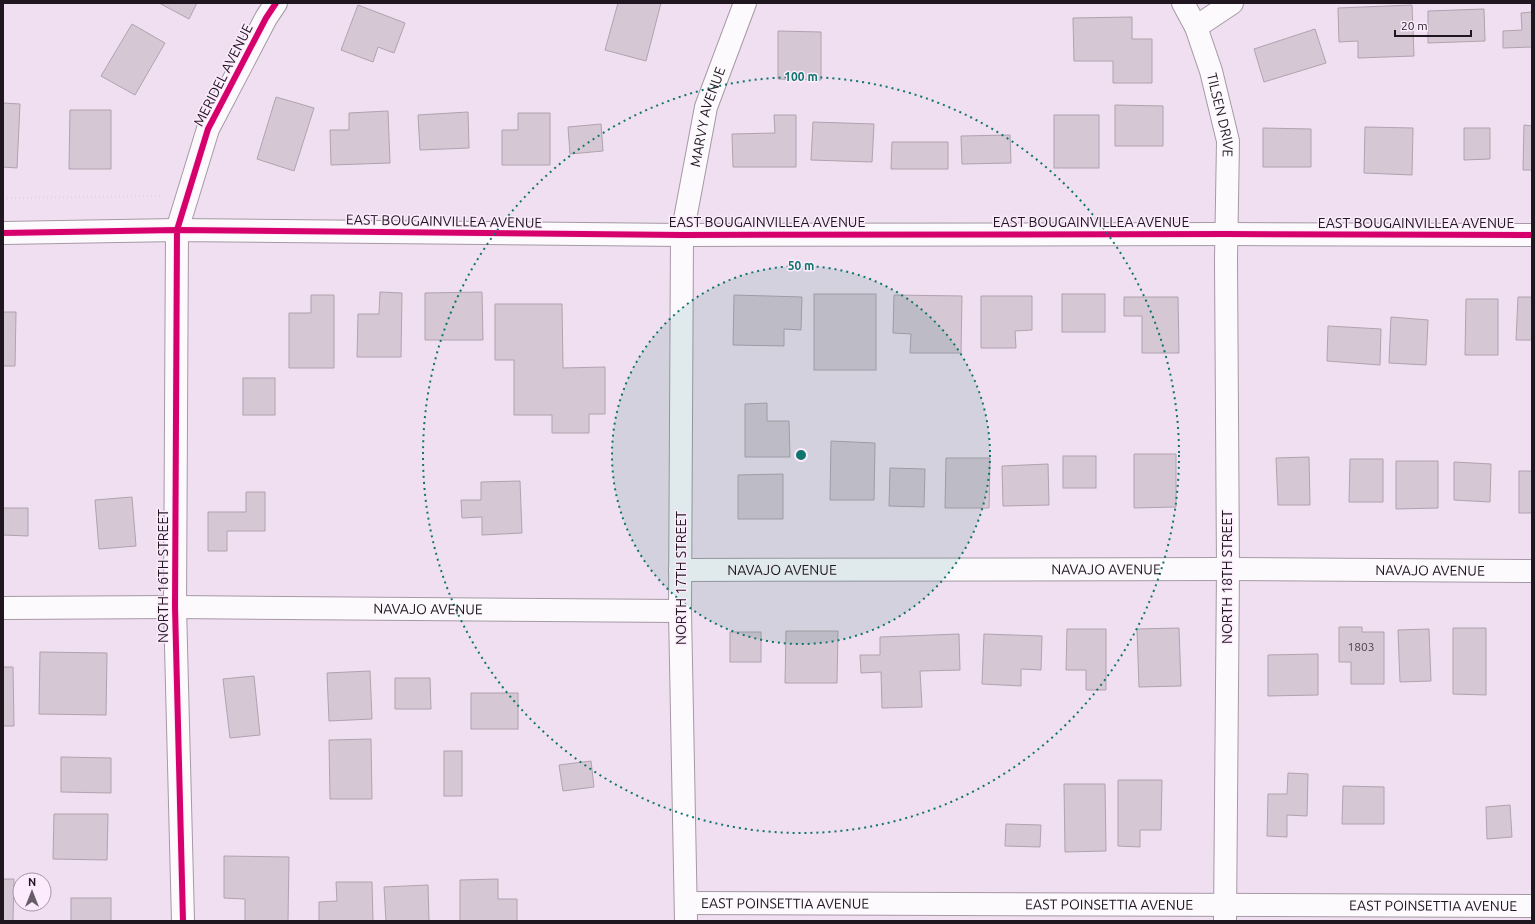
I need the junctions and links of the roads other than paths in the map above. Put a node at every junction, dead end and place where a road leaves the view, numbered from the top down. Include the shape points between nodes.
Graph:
1 (276, 3) edge
2 (745, 3) edge
3 (1183, 3) edge
4 (1232, 3) edge
5 (1196, 27) junction
6 (176, 230) junction
7 (3, 233) edge
8 (1226, 234) junction
9 (682, 235) junction
10 (1532, 235) edge
11 (1228, 569) junction
12 (680, 570) junction
13 (1532, 571) edge
14 (175, 607) junction
15 (3, 608) edge
16 (680, 611) junction
17 (1532, 906) edge
18 (686, 912) edge
19 (1225, 913) edge
20 (183, 921) edge

1 - 6 street, MERIDEL AVENUE via 208,129
2 - 9 street, MARVY AVENUE via 706,107
3 - 5 street, TILSEN DRIVE
4 - 5 street
5 - 8 street, TILSEN DRIVE via 1211,71 1228,141
6 - 7 street, EAST BOUGAINVILLEA AVENUE
6 - 9 street, EAST BOUGAINVILLEA AVENUE
6 - 14 street, NORTH 16TH STREET
8 - 9 street, EAST BOUGAINVILLEA AVENUE
8 - 10 street, EAST BOUGAINVILLEA AVENUE
8 - 11 street, NORTH 18TH STREET
9 - 12 street, NORTH 17TH STREET
11 - 12 street, NAVAJO AVENUE
11 - 13 street, NAVAJO AVENUE
11 - 19 street, NORTH 18TH STREET
12 - 16 street, NORTH 17TH STREET
14 - 15 street, NAVAJO AVENUE
14 - 16 street, NAVAJO AVENUE
14 - 20 street, NORTH 16TH STREET
16 - 18 street, NORTH 17TH STREET
17 - 19 street, EAST POINSETTIA AVENUE
18 - 19 street, EAST POINSETTIA AVENUE

